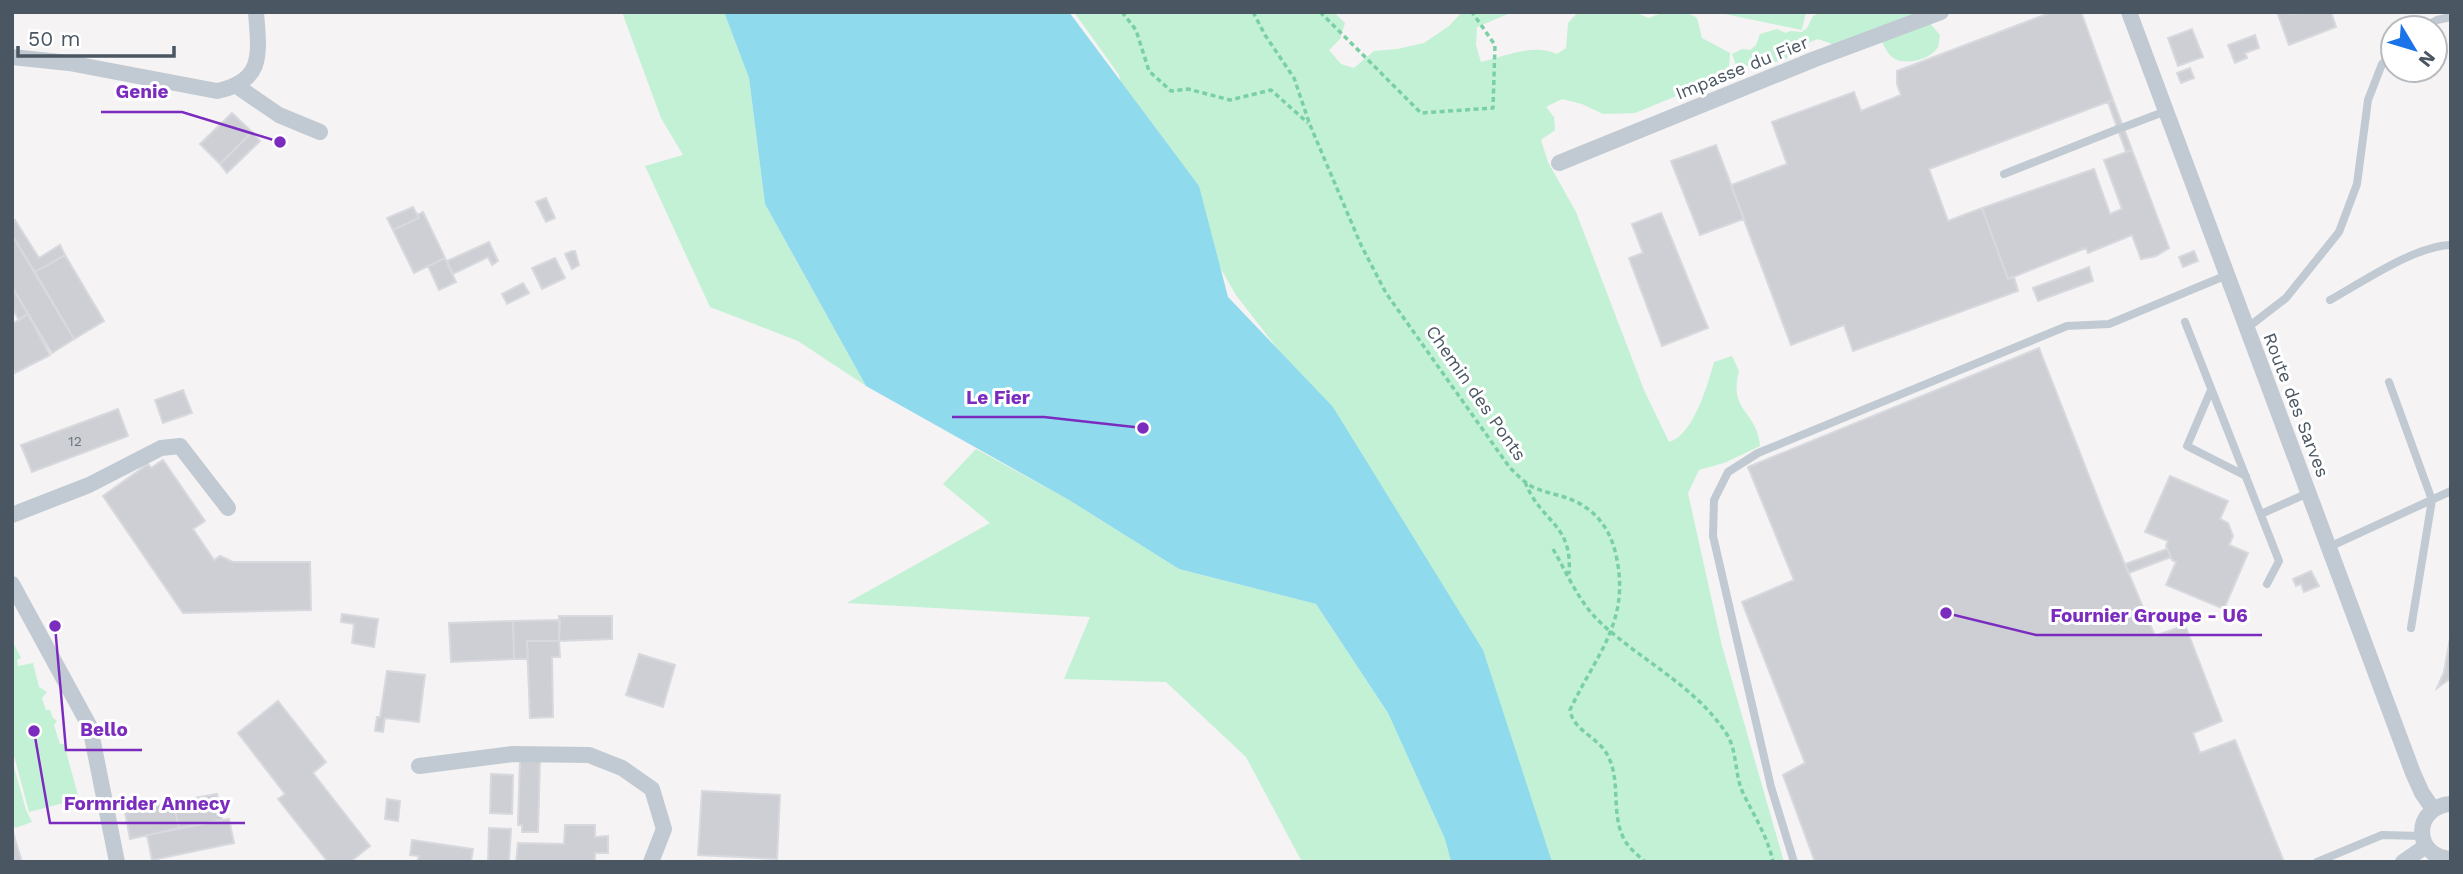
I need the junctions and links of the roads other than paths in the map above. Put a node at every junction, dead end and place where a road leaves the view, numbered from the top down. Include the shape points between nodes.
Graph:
1 (257, 12) edge
2 (1941, 12) edge
3 (2129, 12) edge
4 (12, 57) edge
5 (2379, 72) edge
6 (238, 87) junction
7 (2165, 111) junction
8 (320, 132) dead end
9 (1559, 163) dead end
10 (2004, 173) dead end
11 (2451, 245) edge
12 (2227, 275) junction
13 (2330, 300) dead end
14 (2185, 323) dead end
15 (2247, 328) junction
16 (2389, 382) dead end
17 (2211, 390) junction
18 (2246, 476) junction
19 (2451, 491) edge
20 (2308, 493) junction
21 (2432, 500) junction
22 (228, 508) dead end
23 (2261, 514) junction
24 (12, 515) edge
25 (2329, 547) junction
26 (12, 584) edge
27 (2267, 584) dead end
28 (2411, 628) dead end
29 (419, 766) dead end
30 (2451, 804) edge
31 (2433, 809) junction
32 (2424, 841) junction
33 (2330, 858) edge
34 (2451, 859) edge
35 (117, 862) edge
36 (651, 862) edge
37 (1794, 862) edge
38 (2317, 862) edge
39 (2403, 862) edge

1 - 6 street via 259,53 254,70
2 - 9 street, Impasse du Fier
3 - 7 street, Route des Sarves
4 - 6 street via 217,91
5 - 15 lane via 2368,100 2357,184 2339,232 2286,298
6 - 8 street via 279,115
7 - 10 lane
7 - 12 street, Route des Sarves
11 - 13 lane via 2390,266
12 - 15 street, Route des Sarves
12 - 37 lane via 2109,324 2067,326 1758,453 1728,472 1714,500 1713,536 1771,787
14 - 17 lane
15 - 20 street, Route des Sarves
16 - 21 lane
17 - 18 lane
17 - 18 lane via 2187,446
18 - 23 lane
19 - 21 lane
20 - 23 lane
20 - 25 street, Route des Sarves
21 - 25 lane
21 - 28 lane
22 - 24 street via 180,446 161,448 89,485
23 - 27 lane via 2279,561
25 - 31 street, Route des Sarves via 2413,773
26 - 35 street via 90,727
29 - 36 street via 513,754 589,755 622,768 652,789 664,829
30 - 31 street
31 - 32 street via 2423,824
32 - 33 lane via 2382,835
32 - 34 street via 2436,856
32 - 39 street
33 - 38 lane

